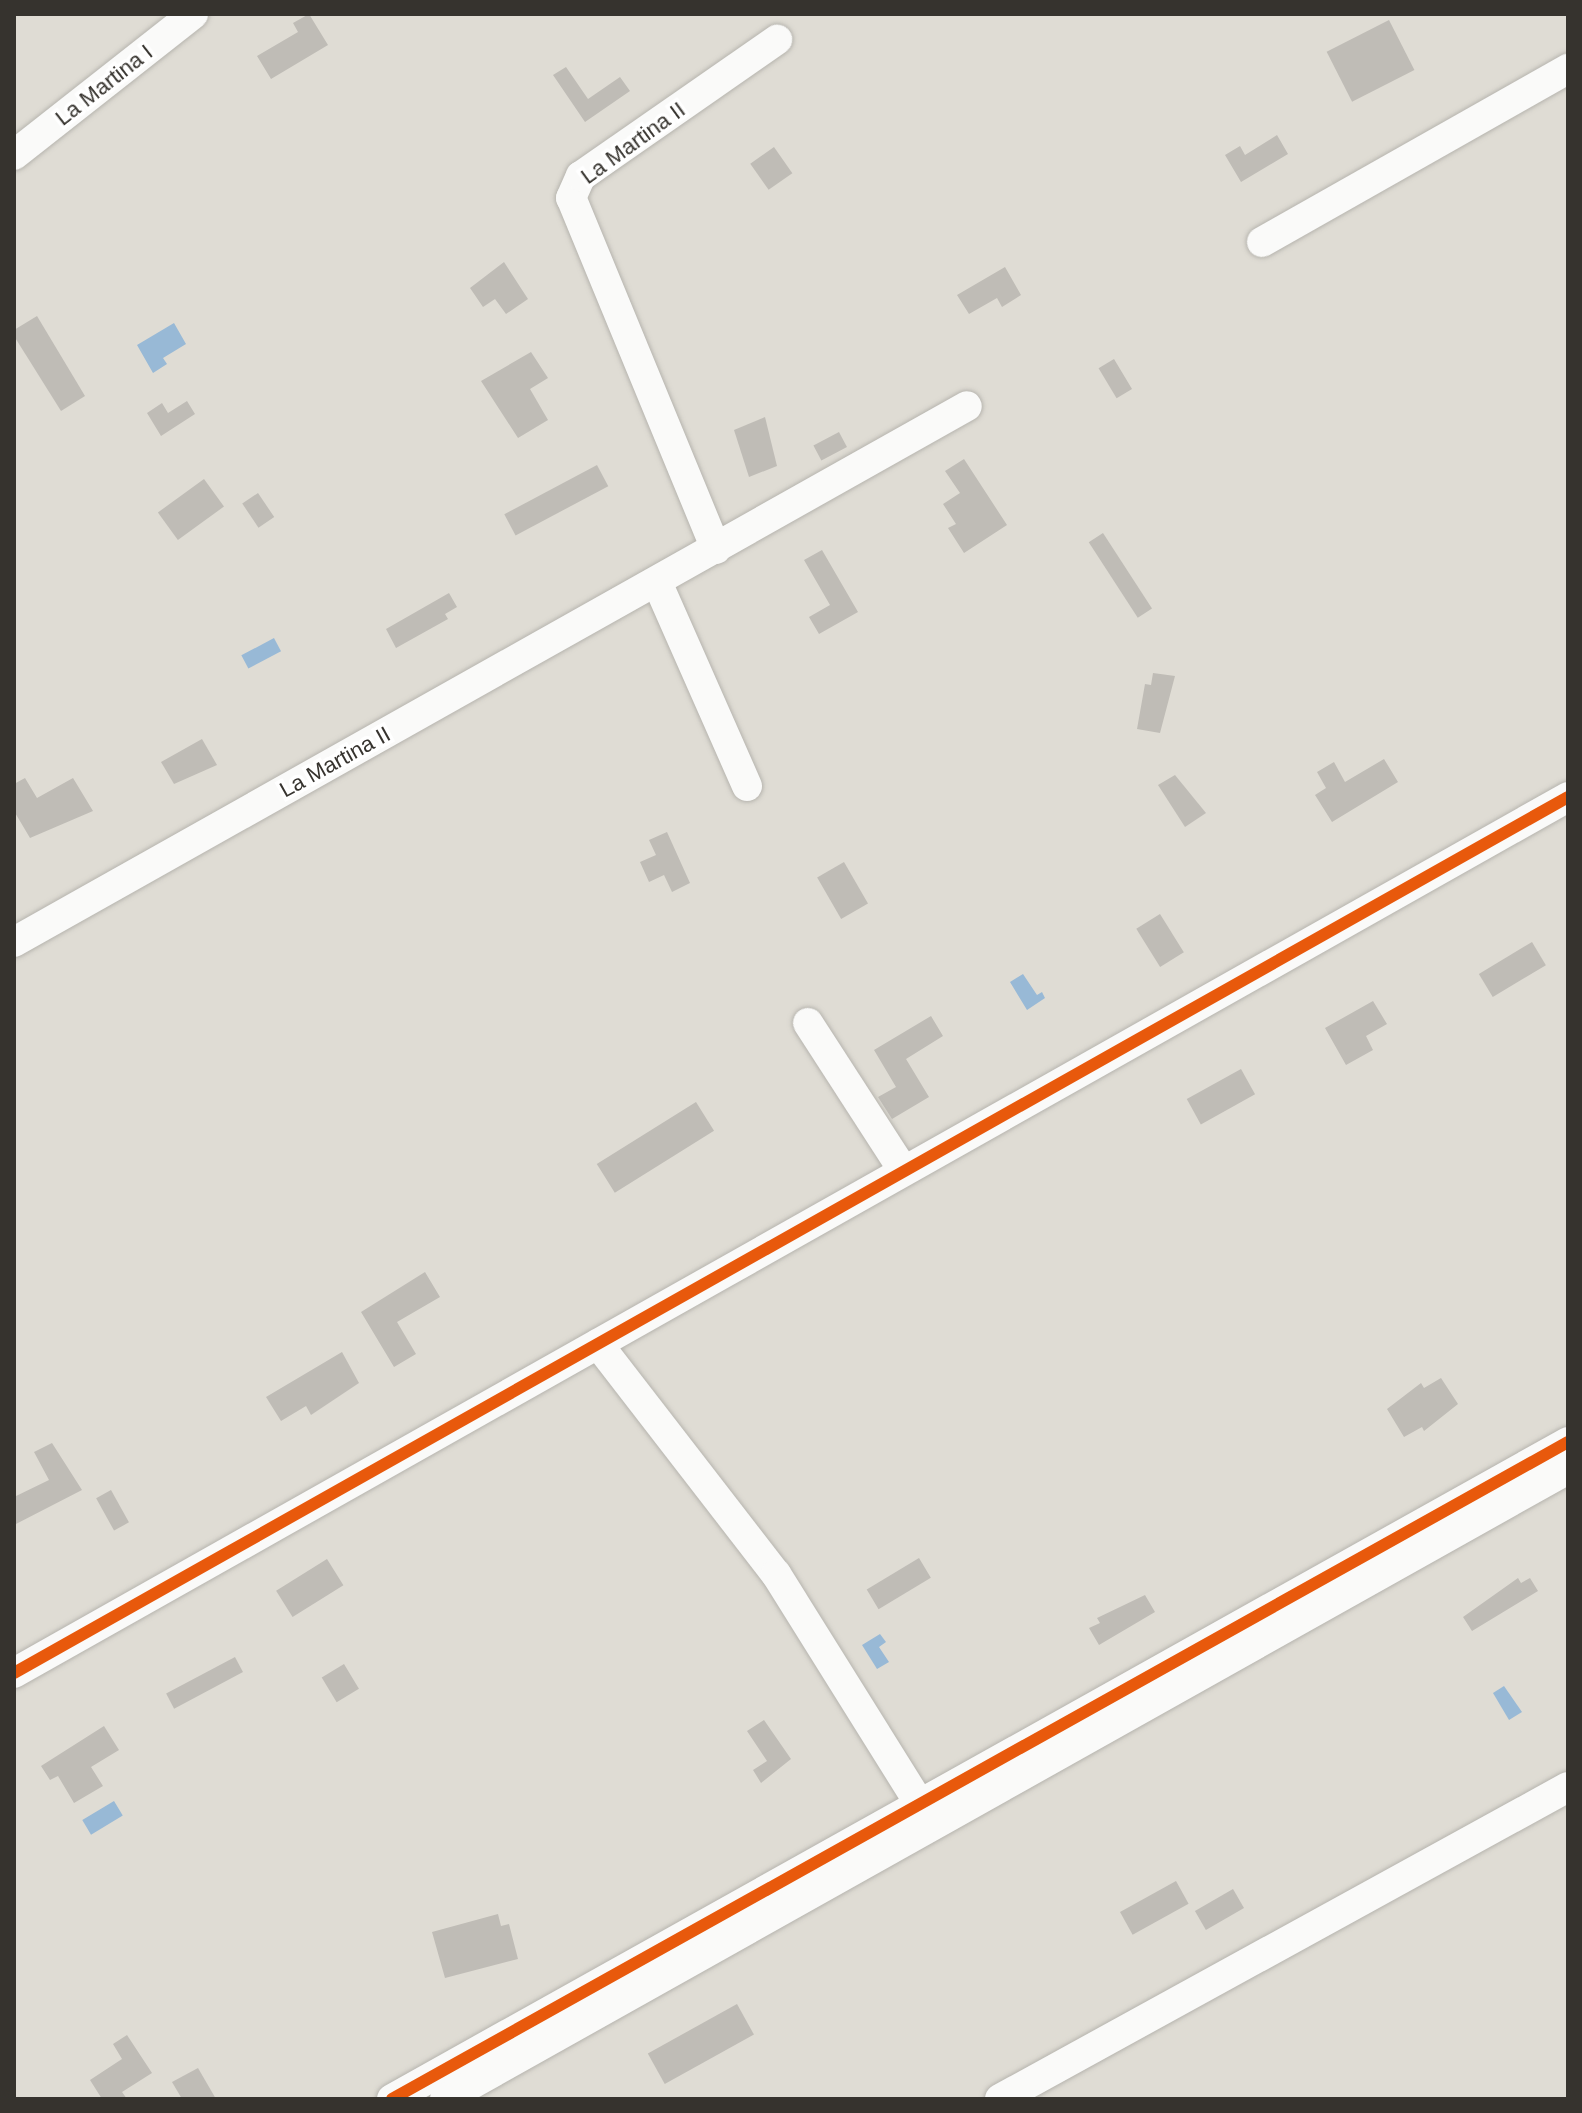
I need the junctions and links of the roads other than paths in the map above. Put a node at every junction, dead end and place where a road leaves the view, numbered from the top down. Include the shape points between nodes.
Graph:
1 (193, 14) edge
2 (777, 40) dead end
3 (1568, 69) edge
4 (14, 155) edge
5 (1262, 242) dead end
6 (967, 406) dead end
7 (716, 549) junction
8 (657, 582) junction
9 (747, 786) dead end
10 (1568, 797) edge
11 (14, 942) edge
12 (808, 1023) dead end
13 (903, 1170) junction
14 (598, 1344) junction
15 (1568, 1442) edge
16 (1568, 1469) edge
17 (14, 1673) edge
18 (1568, 1787) edge
19 (927, 1815) junction
20 (392, 2099) edge
21 (445, 2099) edge
22 (1000, 2099) edge

1 - 4 street, La Martina I
2 - 7 street, La Martina II via 581,176 571,198
3 - 5 street
6 - 7 street, La Martina II
7 - 8 street, La Martina II
8 - 9 street
8 - 11 street, La Martina II
10 - 13 street
12 - 13 street
13 - 14 street
14 - 17 street
14 - 19 street via 776,1574
15 - 19 street
16 - 19 street
18 - 22 street
19 - 20 street
19 - 21 street

